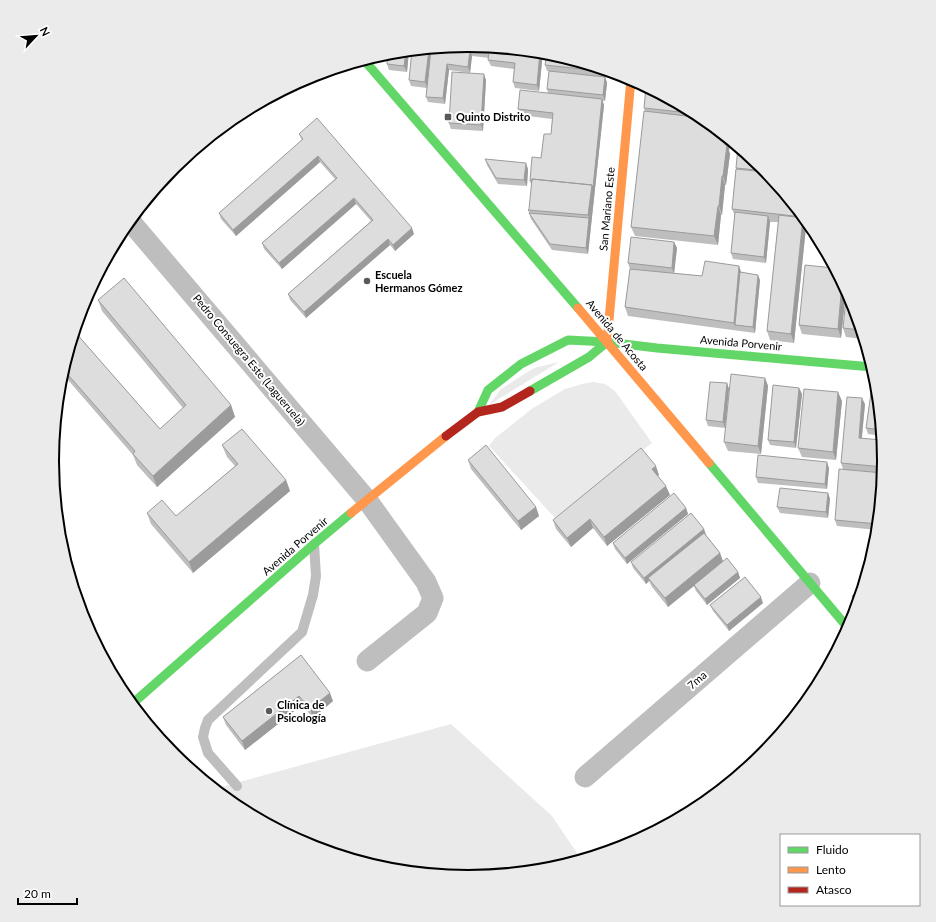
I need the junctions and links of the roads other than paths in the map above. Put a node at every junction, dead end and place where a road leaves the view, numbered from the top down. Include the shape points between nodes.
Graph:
1 (368, 65) edge
2 (630, 85) edge
3 (134, 226) edge
4 (607, 342) junction
5 (866, 366) edge
6 (478, 412) junction
7 (367, 500) junction
8 (314, 544) junction
9 (810, 583) junction
10 (844, 623) edge
11 (367, 661) dead end
12 (137, 700) edge
13 (585, 777) dead end
14 (238, 786) dead end

1 - 4 main road, Avenida de Acosta
2 - 4 main road, San Mariano Este
3 - 7 street, Pedro Consuegra Este (Lagueruela)
4 - 5 main road, Avenida Porvenir
4 - 6 main road, Avenida Porvenir via 589,357 502,407
4 - 6 main road, Avenida Porvenir via 568,340 521,364 488,390
4 - 9 main road, Avenida de Acosta
6 - 7 main road, Avenida Porvenir
7 - 8 main road, Avenida Porvenir
7 - 11 street, Pedro Consuegra Este (Lagueruela) via 426,582 432,598 427,613
8 - 12 main road, Avenida Porvenir
8 - 14 lane via 316,576 302,632 208,720 204,728 203,737 208,753
9 - 10 main road, Avenida de Acosta
9 - 13 street, 7ma

